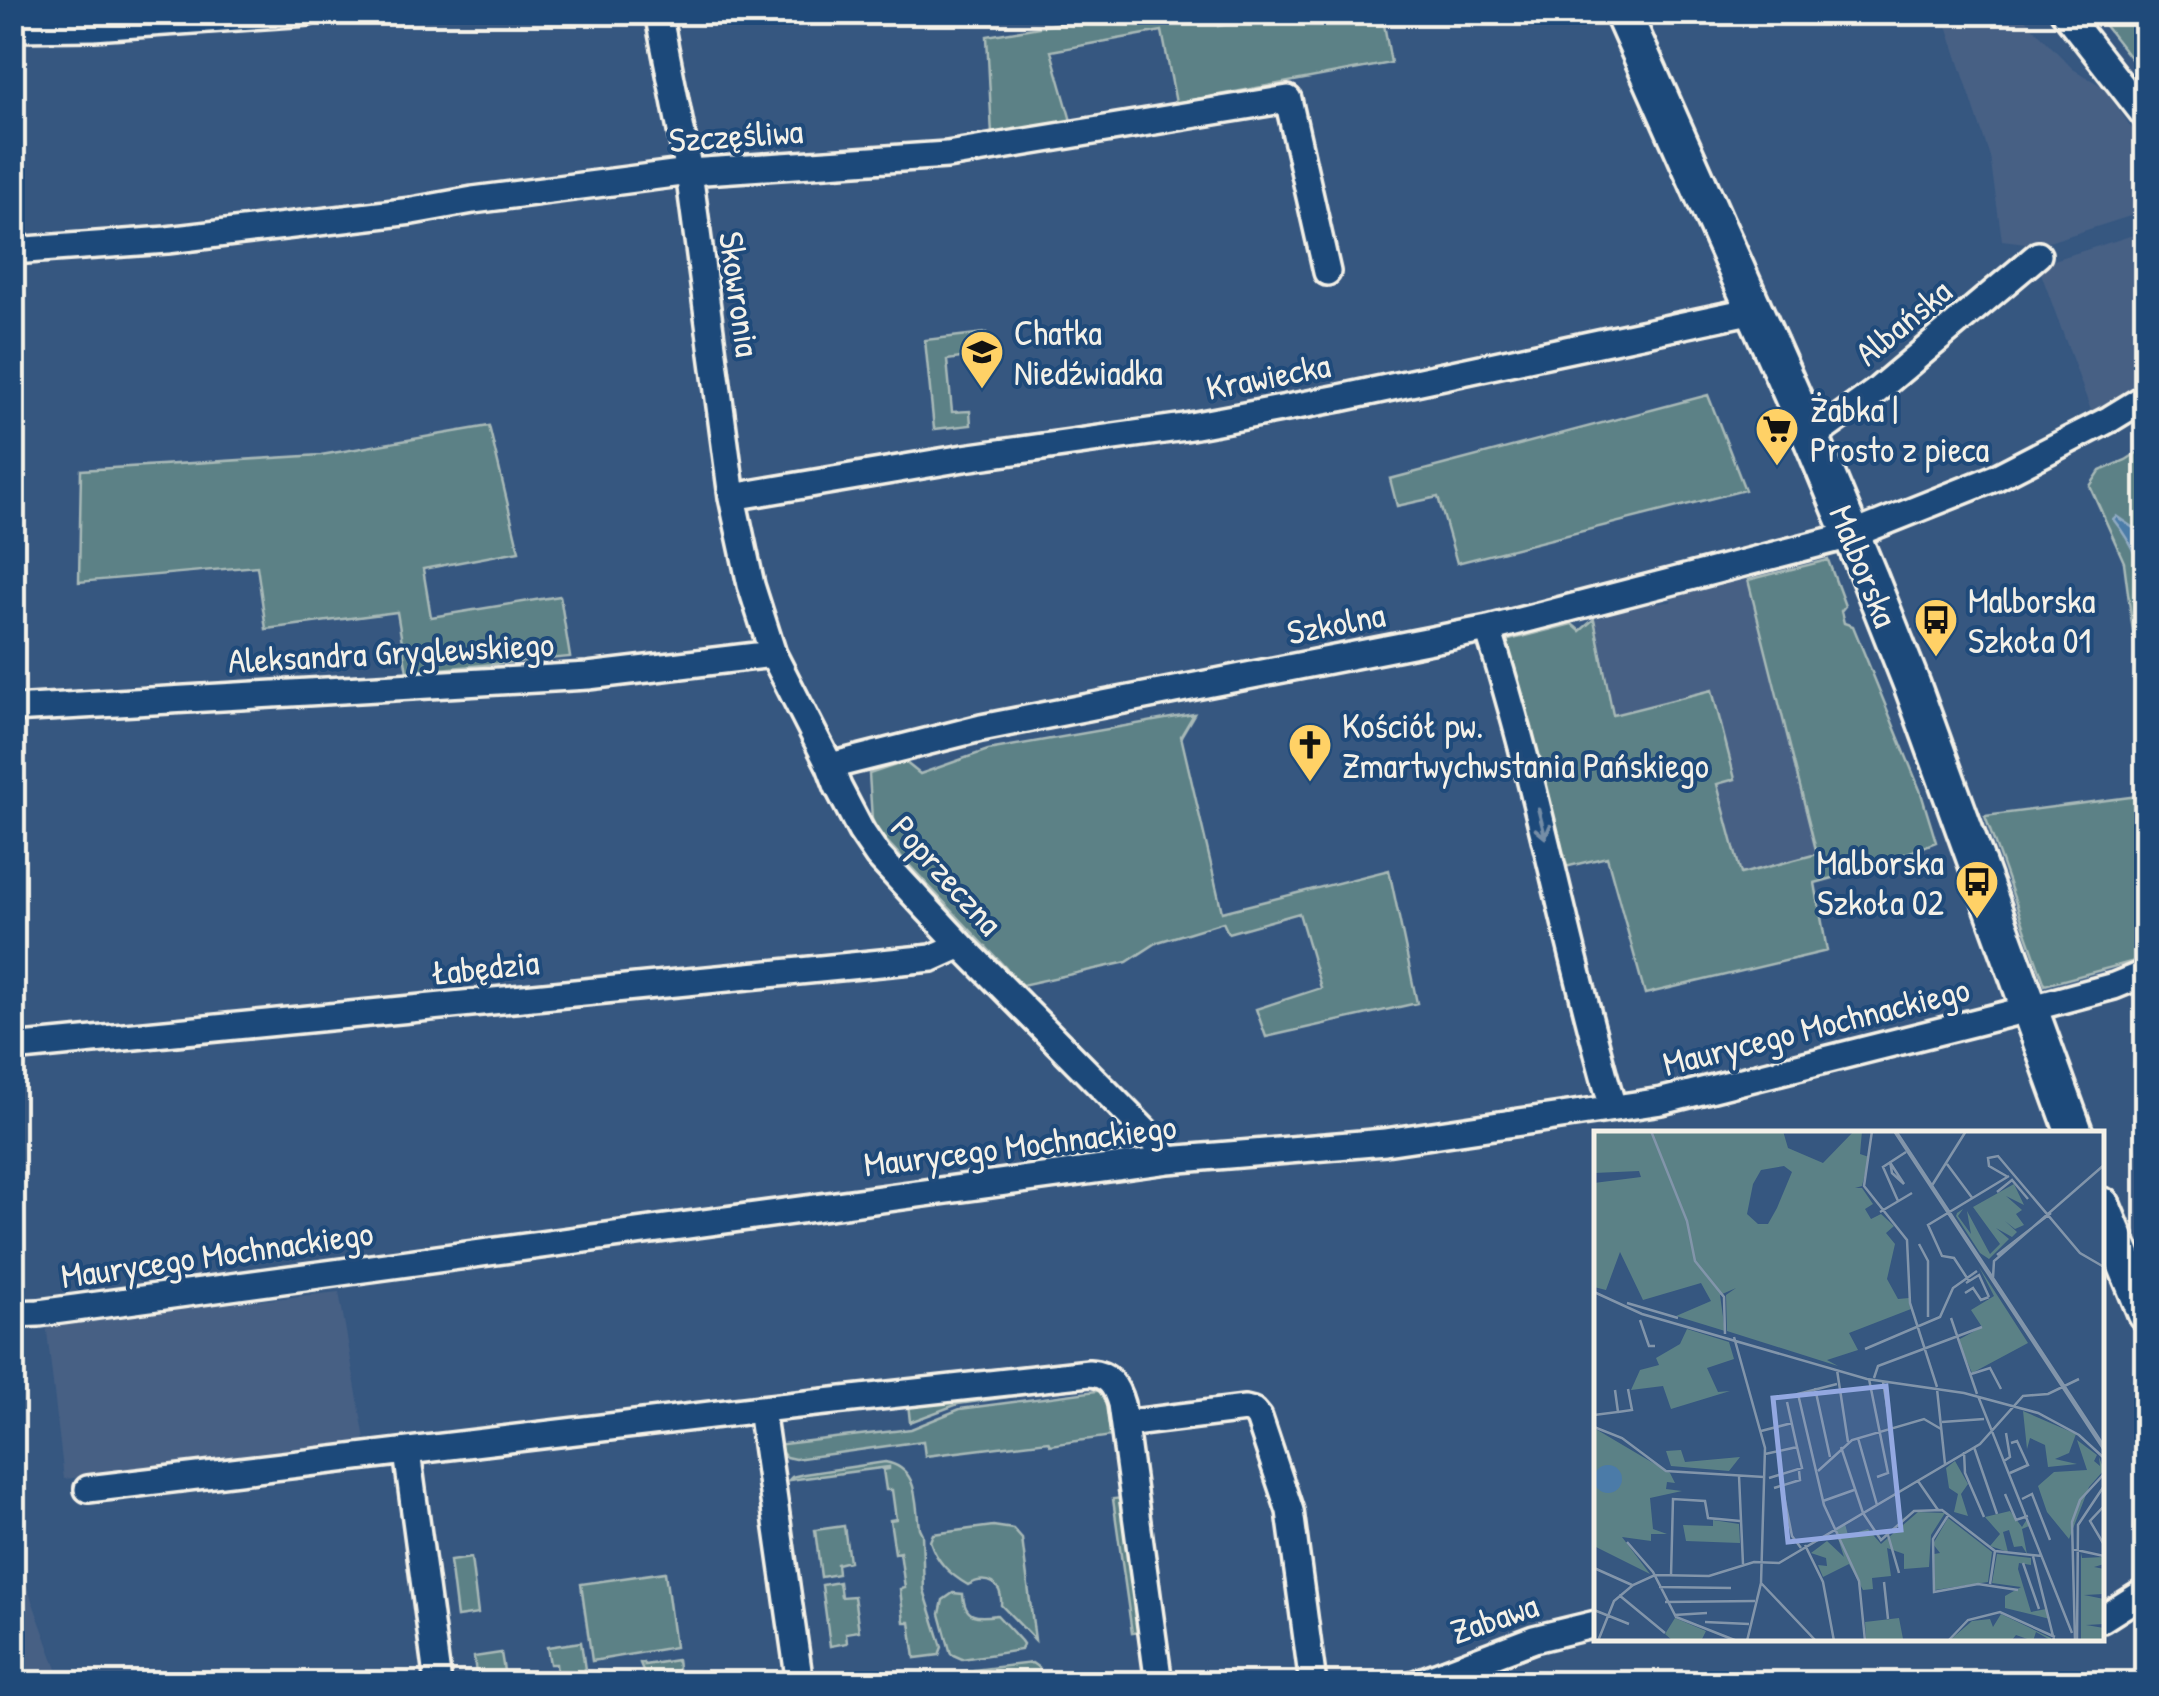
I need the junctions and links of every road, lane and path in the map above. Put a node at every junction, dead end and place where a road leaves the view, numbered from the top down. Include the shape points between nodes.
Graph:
1 (308, 12) edge
2 (658, 12) edge
3 (1622, 12) edge
4 (2064, 12) edge
5 (12, 28) edge
6 (2146, 117) edge
7 (689, 172) junction
8 (12, 252) edge
9 (2038, 255) dead end
10 (1327, 272) dead end
11 (1754, 310) junction
12 (2146, 397) edge
13 (1813, 442) junction
14 (732, 497) junction
15 (1852, 535) junction
16 (751, 584) joint
17 (1488, 629) junction
18 (773, 654) junction
19 (12, 709) edge
20 (830, 766) junction
21 (960, 944) junction
22 (2146, 973) edge
23 (2028, 1009) junction
24 (12, 1048) edge
25 (1613, 1108) junction
26 (2073, 1131) edge
27 (1168, 1160) junction
28 (2104, 1211) edge
29 (2146, 1313) edge
30 (12, 1314) edge
31 (761, 1409) junction
32 (1124, 1424) junction
33 (407, 1452) junction
34 (88, 1489) dead end
35 (2146, 1592) edge
36 (2104, 1618) edge
37 (1594, 1624) edge
38 (438, 1684) edge
39 (800, 1684) edge
40 (1159, 1684) edge
41 (1313, 1684) edge
42 (1415, 1684) edge

1 - 5 street
2 - 7 street, Skowronia
3 - 11 street, Malborska
4 - 6 street
7 - 8 street, Szczęśliwa via 151,242
7 - 10 street, Szczęśliwa via 947,155 1288,99
7 - 14 street, Skowronia
9 - 13 street, Albańska
11 - 13 street, Malborska
11 - 14 street, Krawiecka via 1185,427
12 - 15 street, Szkolna via 1995,478
13 - 15 street, Malborska
14 - 16 street, Skowronia
15 - 17 street, Szkolna
15 - 23 street, Malborska
16 - 18 street, Poprzeczna
17 - 20 street, Szkolna via 981,728
17 -> 25 street
18 - 19 street, Aleksandra Gryglewskiego via 588,676
18 - 20 street, Poprzeczna
20 - 21 street, Poprzeczna via 878,856
21 - 24 street, Łabędzia via 932,958
21 - 27 street, Poprzeczna
22 - 23 street, Maurycego Mochnackiego
23 - 25 street, Maurycego Mochnackiego
23 - 26 street, Malborska
25 - 27 street, Maurycego Mochnackiego via 1385,1142
27 - 30 street, Maurycego Mochnackiego
28 - 29 street
31 - 32 street via 1098,1374 1116,1388
31 - 33 street
31 - 39 street
32 - 40 street
32 - 41 street via 1254,1411 1290,1511
33 - 34 street
33 - 38 street
35 - 36 street
37 - 42 street, Zabawa via 1534,1639

